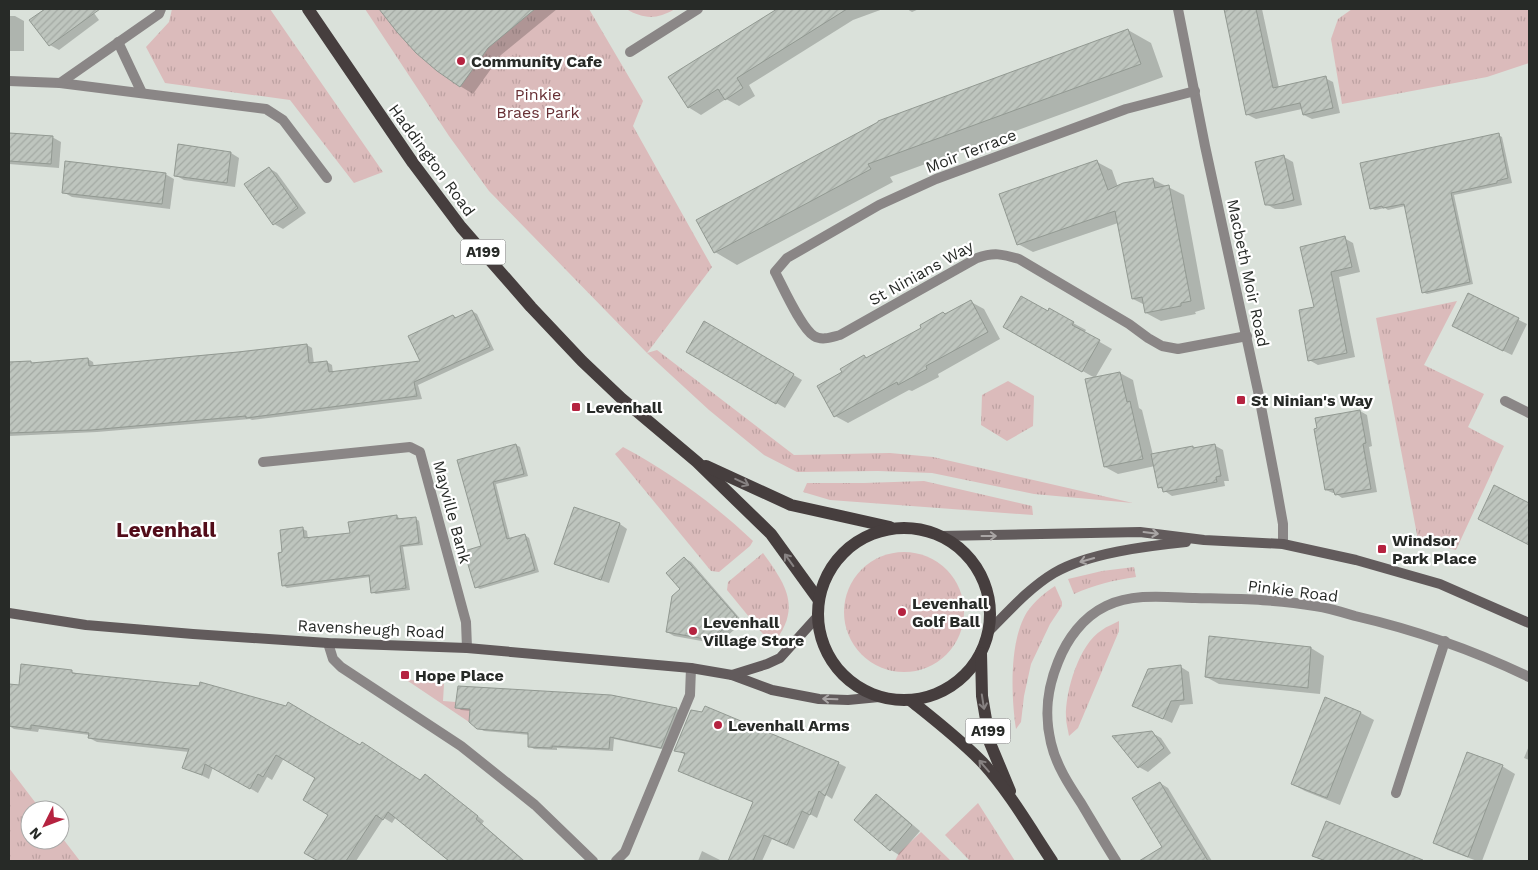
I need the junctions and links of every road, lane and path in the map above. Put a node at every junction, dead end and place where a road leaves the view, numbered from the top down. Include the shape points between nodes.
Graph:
1 (161, 9) edge
2 (308, 9) edge
3 (698, 9) edge
4 (1178, 9) edge
5 (118, 42) junction
6 (630, 52) dead end
7 (9, 81) edge
8 (60, 83) junction
9 (1195, 91) junction
10 (142, 93) junction
11 (327, 178) dead end
12 (775, 272) joint
13 (1247, 336) junction
14 (1504, 401) dead end
15 (1529, 413) edge
16 (263, 462) dead end
17 (697, 462) junction
18 (894, 528) junction
19 (940, 536) junction
20 (1204, 540) junction
21 (1283, 544) junction
22 (818, 599) junction
23 (9, 613) edge
24 (817, 617) junction
25 (1529, 623) edge
26 (988, 632) junction
27 (1445, 641) junction
28 (328, 643) junction
29 (467, 648) junction
30 (981, 653) junction
31 (691, 668) junction
32 (732, 675) junction
33 (1529, 677) edge
34 (879, 697) junction
35 (910, 700) junction
36 (1396, 793) dead end
37 (1015, 804) junction
38 (593, 861) edge
39 (616, 861) edge
40 (1052, 861) edge
41 (1116, 861) edge

1 - 5 street via 159,14
2 - 17 main road, Haddington Road / A199 via 413,163 461,227 582,361
3 - 6 street
4 - 9 street, Macbeth Moir Road
5 - 8 street
5 - 10 street
7 - 8 street
8 - 10 street
9 - 12 street, Moir Terrace via 1126,109 936,179 879,206 787,258
9 - 13 street, Macbeth Moir Road
10 - 11 street via 266,109 283,120
12 - 13 street, St Ninians Way via 805,328 815,337 828,339 990,253 1019,259 1162,346 1178,349
13 - 21 street, Macbeth Moir Road via 1278,492
14 - 15 street
16 - 29 street, Mayville Bank via 410,447 420,452 466,622
17 -> 18 main road, Haddington Road / A199 via 791,505
22 -> 17 main road, Haddington Road / A199 via 771,534
18 - 19 main road, A199 via 918,529
18 - 22 main road, A199 via 867,536 844,551 828,573
19 -> 20 main road via 1140,532
19 - 26 main road, A199 via 964,552 981,576 989,603
20 - 21 main road
20 -> 26 main road via 1140,547 1085,560 1055,572 1027,593
21 - 25 main road via 1356,560 1440,584
22 - 24 main road, A199
23 - 28 main road, Ravensheugh Road via 86,625
24 - 32 main road, Ravensheugh Road via 780,658
24 - 34 main road, A199 via 822,643 835,667 855,686
26 - 30 main road, A199
27 - 33 street, Pinkie Road
27 - 36 street
27 - 41 street, Pinkie Road via 1315,606 1244,599 1142,597 1104,606 1078,628 1063,649 1052,678 1046,715 1051,745 1064,777
28 - 29 main road, Ravensheugh Road
28 - 38 street via 341,667 461,746 535,805
29 - 31 main road, Ravensheugh Road
30 - 35 main road, A199 via 969,671 952,686 932,696
30 -> 37 main road, A199 via 982,696 990,743
31 - 32 main road, Ravensheugh Road
31 - 39 street via 690,695 625,852
34 -> 32 main road, Ravensheugh Road via 819,699 772,690
34 - 35 main road, A199
37 -> 35 main road, A199 via 983,763
37 - 40 main road, A199

